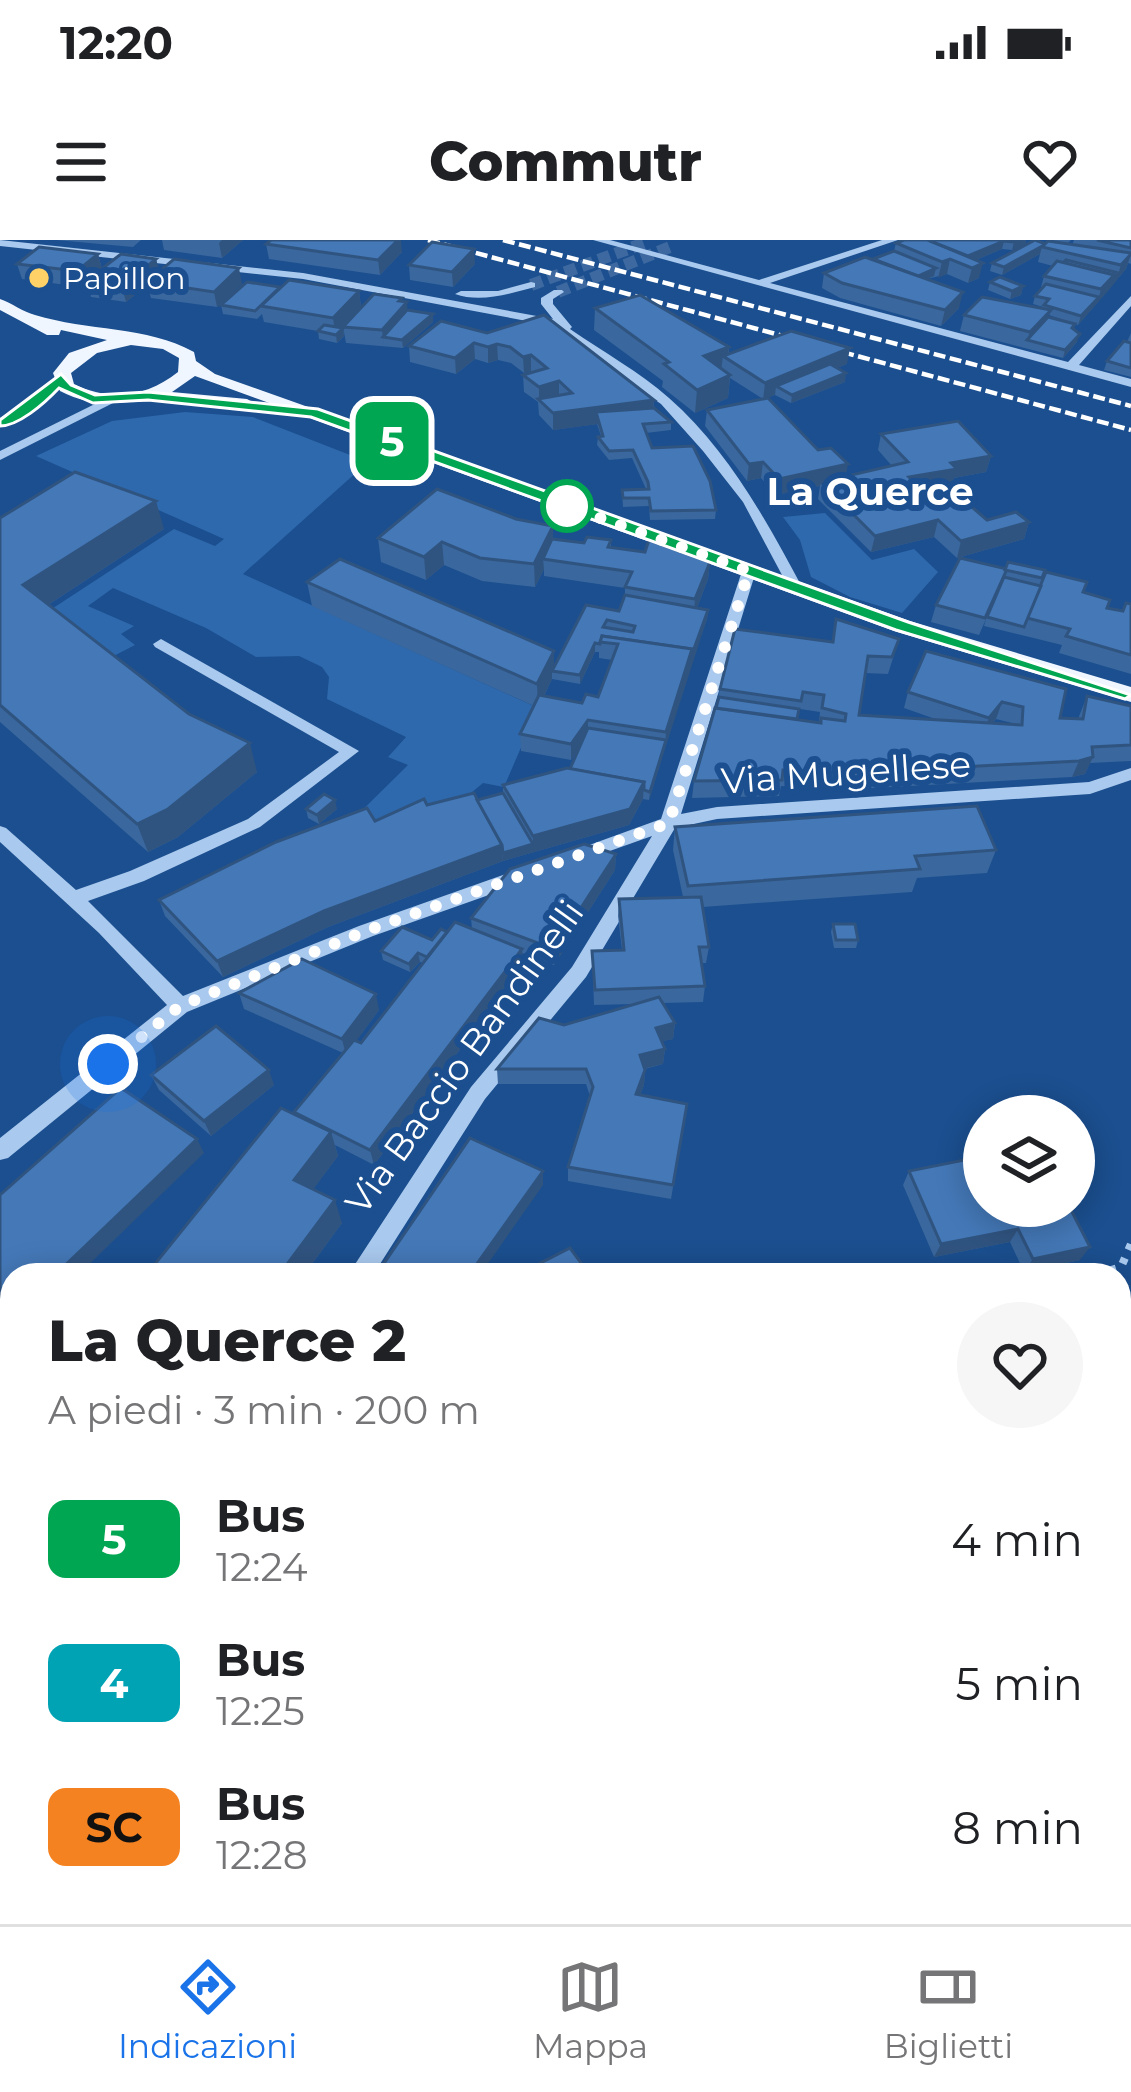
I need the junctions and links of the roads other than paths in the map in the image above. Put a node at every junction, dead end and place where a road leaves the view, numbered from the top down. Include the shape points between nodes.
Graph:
1 (598, 240) edge
2 (893, 240) edge
3 (0, 242) edge
4 (763, 281) junction
5 (531, 285) tunnel mouth
6 (372, 289) junction
7 (558, 292) dead end
8 (1131, 298) edge
9 (0, 304) edge
10 (38, 320) junction
11 (151, 341) junction
12 (191, 364) junction
13 (620, 367) junction
14 (1071, 367) junction
15 (63, 372) junction
16 (1131, 383) edge
17 (148, 396) junction
18 (113, 400) junction
19 (313, 412) junction
20 (0, 423) edge
21 (0, 456) edge
22 (749, 571) junction
23 (795, 587) junction
24 (160, 644) dead end
25 (1131, 695) edge
26 (1131, 774) edge
27 (669, 823) junction
28 (0, 832) edge
29 (72, 899) junction
30 (180, 1006) junction
31 (0, 1151) edge
32 (368, 1263) edge

1 - 4 street
2 - 4 street
3 - 6 street
4 - 14 street
5 - 6 street via 482,294
6 - 13 street via 552,322
7 - 13 street via 547,304 559,321
8 - 14 street
9 - 10 main road
10 - 11 main road
10 - 15 main road via 62,340
11 - 12 main road via 180,349
11 - 15 main road via 91,349
12 - 17 main road via 178,382
12 - 19 main road via 209,378
13 - 23 street via 665,400 708,448 749,501
14 - 16 street
15 - 18 main road via 77,394
15 - 20 street via 38,401
17 - 18 main road
17 - 19 main road
18 - 21 street
19 - 22 main road
22 - 23 main road
22 - 27 street, Via Baccio Bandinelli
23 - 25 main road via 990,656
24 - 29 street via 351,752 254,823
26 - 27 street, Via Mugellese via 1090,788
27 - 30 street, Via Mugellese
27 - 32 street, Via Baccio Bandinelli via 580,972 478,1093
28 - 29 street
29 - 30 street
30 - 31 street, Via Mugellese

